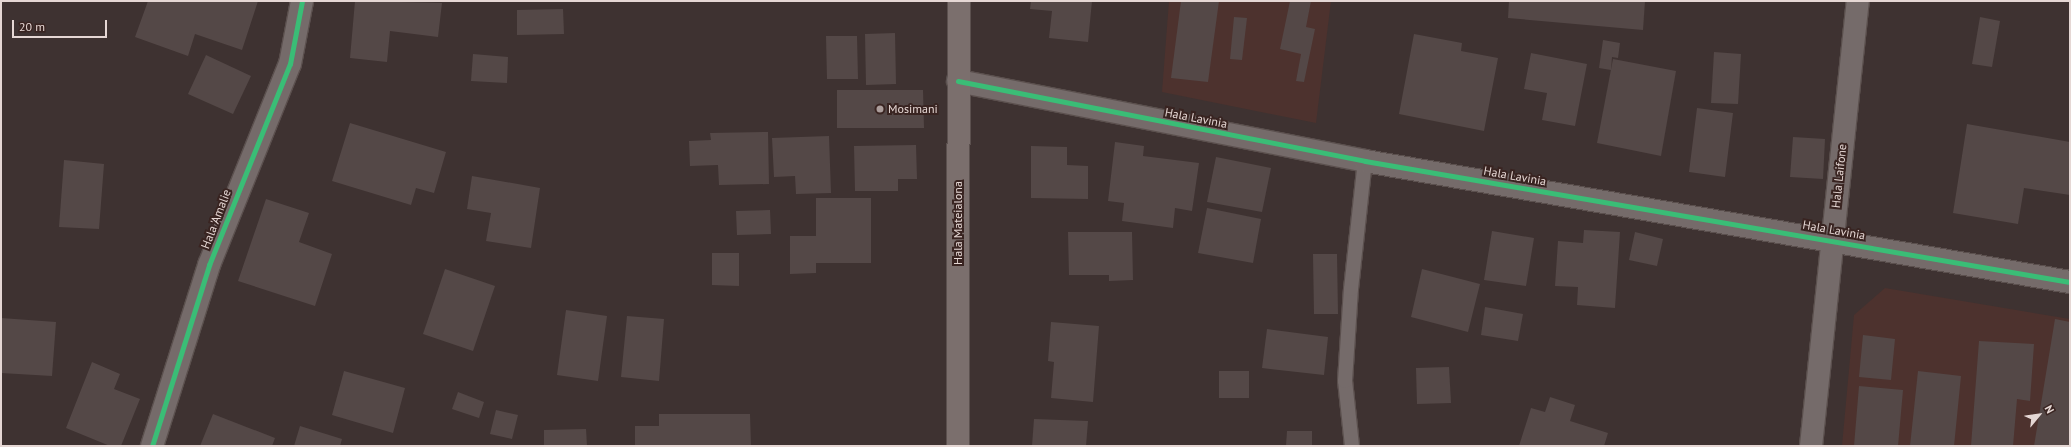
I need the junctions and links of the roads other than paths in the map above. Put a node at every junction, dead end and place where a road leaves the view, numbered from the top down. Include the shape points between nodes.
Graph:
1 (302, 1) edge
2 (959, 1) edge
3 (1858, 1) edge
4 (958, 81) junction
5 (1365, 161) junction
6 (1832, 240) junction
7 (2070, 282) edge
8 (152, 446) edge
9 (958, 446) edge
10 (1352, 446) edge
11 (1812, 446) edge

1 - 8 street, Hala 'Amalie via 290,64 209,266
2 - 4 main road, Hala Mateialona
3 - 6 street, Hala Laifone
4 - 5 street, Hala Lavinia
4 - 9 main road, Hala Mateialona
5 - 6 street, Hala Lavinia
5 - 10 lane via 1351,289 1345,381
6 - 7 street, Hala Lavinia
6 - 11 street, Hala Laifone

